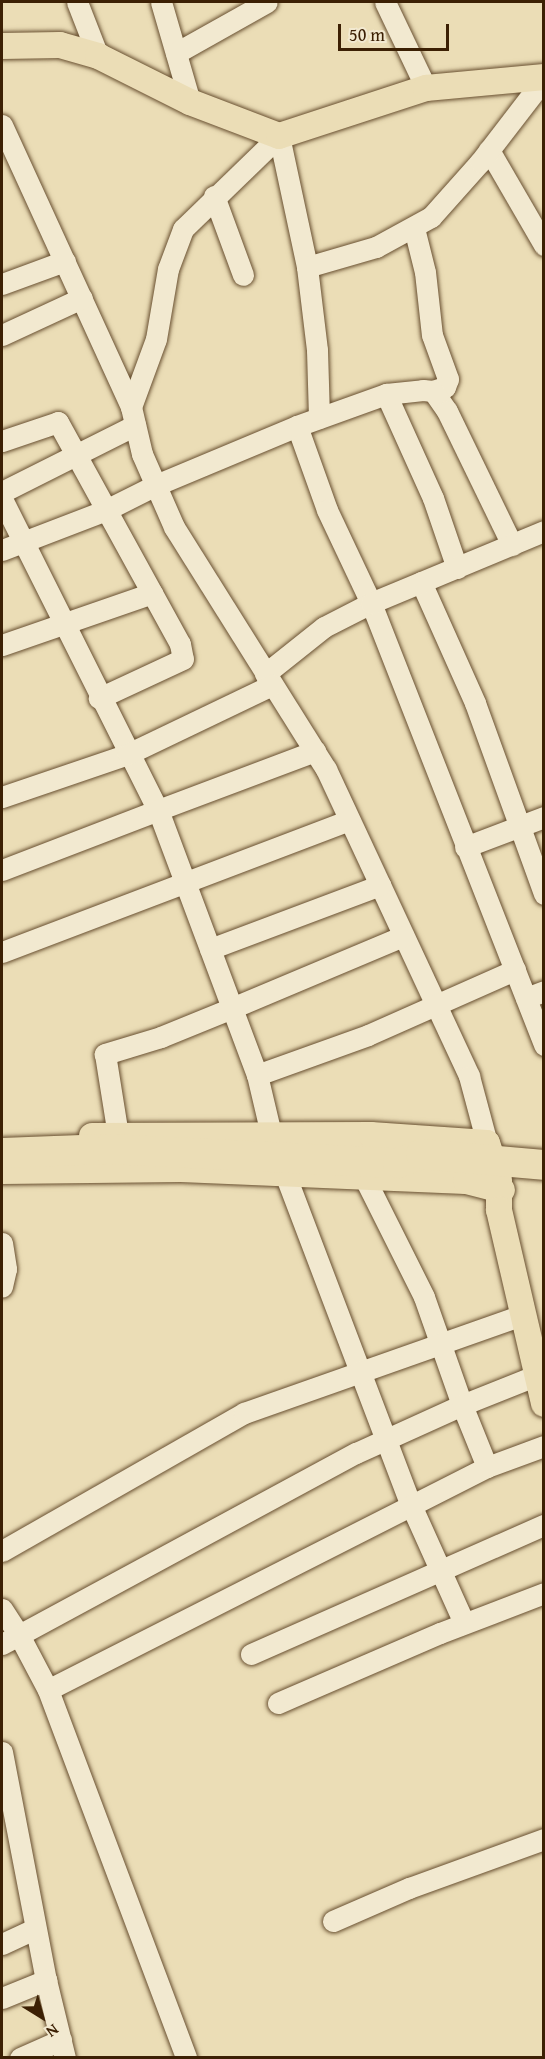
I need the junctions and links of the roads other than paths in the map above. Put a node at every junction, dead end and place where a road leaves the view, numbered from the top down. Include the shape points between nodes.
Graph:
1 (77, 2) edge
2 (161, 2) edge
3 (267, 2) edge
4 (385, 2) edge
5 (2, 46) edge
6 (176, 53) junction
7 (98, 56) junction
8 (543, 78) edge
9 (426, 88) junction
10 (190, 102) junction
11 (2, 125) edge
12 (279, 136) junction
13 (489, 150) junction
14 (214, 196) junction
15 (414, 228) junction
16 (543, 245) edge
17 (65, 261) junction
18 (307, 267) junction
19 (243, 275) dead end
20 (2, 284) edge
21 (82, 298) junction
22 (2, 335) edge
23 (433, 391) junction
24 (386, 394) junction
25 (133, 416) junction
26 (319, 418) junction
27 (297, 426) junction
28 (2, 441) edge
29 (75, 453) junction
30 (156, 485) junction
31 (2, 492) edge
32 (2, 499) edge
33 (106, 510) junction
34 (543, 531) edge
35 (23, 540) junction
36 (512, 545) junction
37 (2, 550) edge
38 (457, 568) junction
39 (421, 582) junction
40 (152, 593) junction
41 (371, 603) junction
42 (63, 623) junction
43 (2, 645) edge
44 (269, 680) junction
45 (99, 698) junction
46 (315, 751) junction
47 (128, 754) junction
48 (2, 796) edge
49 (158, 810) junction
50 (543, 817) edge
51 (349, 820) junction
52 (520, 826) junction
53 (465, 847) junction
54 (2, 870) edge
55 (186, 882) junction
56 (380, 885) junction
57 (543, 894) edge
58 (404, 936) junction
59 (210, 949) junction
60 (2, 952) edge
61 (515, 970) junction
62 (535, 995) edge
63 (435, 1003) junction
64 (232, 1008) junction
65 (543, 1045) edge
66 (257, 1075) junction
67 (271, 1134) junction
68 (118, 1135) junction
69 (2, 1139) edge
70 (543, 1165) edge
71 (2, 1167) edge
72 (378, 1167) junction
73 (495, 1169) junction
74 (285, 1174) junction
75 (543, 1183) edge
76 (2, 1243) edge
77 (2, 1287) edge
78 (530, 1322) edge
79 (442, 1342) junction
80 (360, 1372) junction
81 (537, 1375) junction
82 (543, 1404) edge
83 (462, 1405) junction
84 (387, 1440) junction
85 (543, 1446) edge
86 (487, 1467) junction
87 (411, 1505) junction
88 (543, 1525) edge
89 (2, 1551) edge
90 (439, 1570) junction
91 (543, 1593) edge
92 (2, 1610) edge
93 (464, 1623) junction
94 (10, 1640) edge
95 (251, 1654) dead end
96 (48, 1690) junction
97 (278, 1702) dead end
98 (2, 1752) edge
99 (7, 1811) edge
100 (543, 1839) edge
101 (333, 1921) dead end
102 (34, 1929) junction
103 (2, 1944) edge
104 (46, 1980) junction
105 (2, 1998) edge
106 (64, 2049) edge
107 (20, 2058) edge
108 (186, 2058) edge

1 - 7 street
2 - 6 street
3 - 6 street
4 - 9 street
5 - 7 main road via 60,45
6 - 10 street
7 - 10 main road
8 - 9 main road
8 - 13 street
9 - 12 main road
10 - 12 main road
11 - 17 street
12 - 14 street
12 - 18 street
13 - 15 street via 447,202
13 - 16 street
14 - 19 street
14 - 25 street via 183,229 168,269 156,339
15 - 18 street via 376,247
15 - 23 street via 425,272 432,335 448,379 445,387
17 - 20 street
17 - 21 street
18 - 26 street via 317,350
21 - 22 street
21 - 25 street
23 - 24 street
23 - 36 street via 447,411
24 - 26 street
24 - 38 street via 432,498
25 - 29 street
25 - 30 street
26 - 27 street
27 - 30 street
27 - 41 street via 327,510
28 - 29 street via 56,420
29 - 31 street
29 - 33 street
30 - 33 street
30 - 44 street via 174,527
32 - 35 street
33 - 35 street
33 - 40 street
34 - 36 street
35 - 37 street
35 - 42 street
36 - 38 street
38 - 39 street
39 - 41 street
39 - 52 street via 475,703
40 - 42 street
40 - 45 street via 180,644 183,659
41 - 44 street via 324,627
41 - 53 street
42 - 43 street
42 - 45 street
44 - 46 street
44 - 47 street
45 - 47 street
46 - 49 street
46 - 51 street
47 - 48 street
47 - 49 street
49 - 54 street
49 - 55 street
50 - 52 street
51 - 55 street
51 - 56 street
52 - 53 street
52 - 57 street
53 - 61 street
55 - 59 street
55 - 60 street
56 - 58 street
56 - 59 street
58 - 63 street
58 - 64 street
59 - 64 street
61 - 62 street
61 - 63 street
62 - 65 street
63 - 66 street via 368,1035
63 - 73 street via 469,1076
64 - 66 street
64 - 68 street via 105,1054
66 - 67 street
67 - 68 main road
67 - 73 main road via 371,1135
68 - 69 main road
70 - 73 highway
71 - 72 highway via 108,1149
71 - 74 main road
72 - 73 highway via 421,1154
72 - 74 main road
72 - 79 street
73 - 75 highway
73 - 78 main road via 499,1210
74 - 80 street
76 - 77 street via 6,1269
78 - 79 street
78 - 81 main road
79 - 80 street
79 - 83 street
80 - 84 street
80 - 89 street via 244,1413
81 - 82 main road
81 - 83 street
83 - 84 street
83 - 86 street
84 - 87 street
84 - 94 street
85 - 86 street
86 - 87 street
87 - 90 street
87 - 96 street
88 - 90 street
90 - 93 street
90 - 95 street
91 - 93 street
92 - 94 street
93 - 97 street
94 - 96 street
96 - 108 street
98 - 99 street
99 - 102 street
100 - 101 street via 409,1888
102 - 103 street
102 - 104 street
104 - 105 street
104 - 106 street
106 - 107 street

